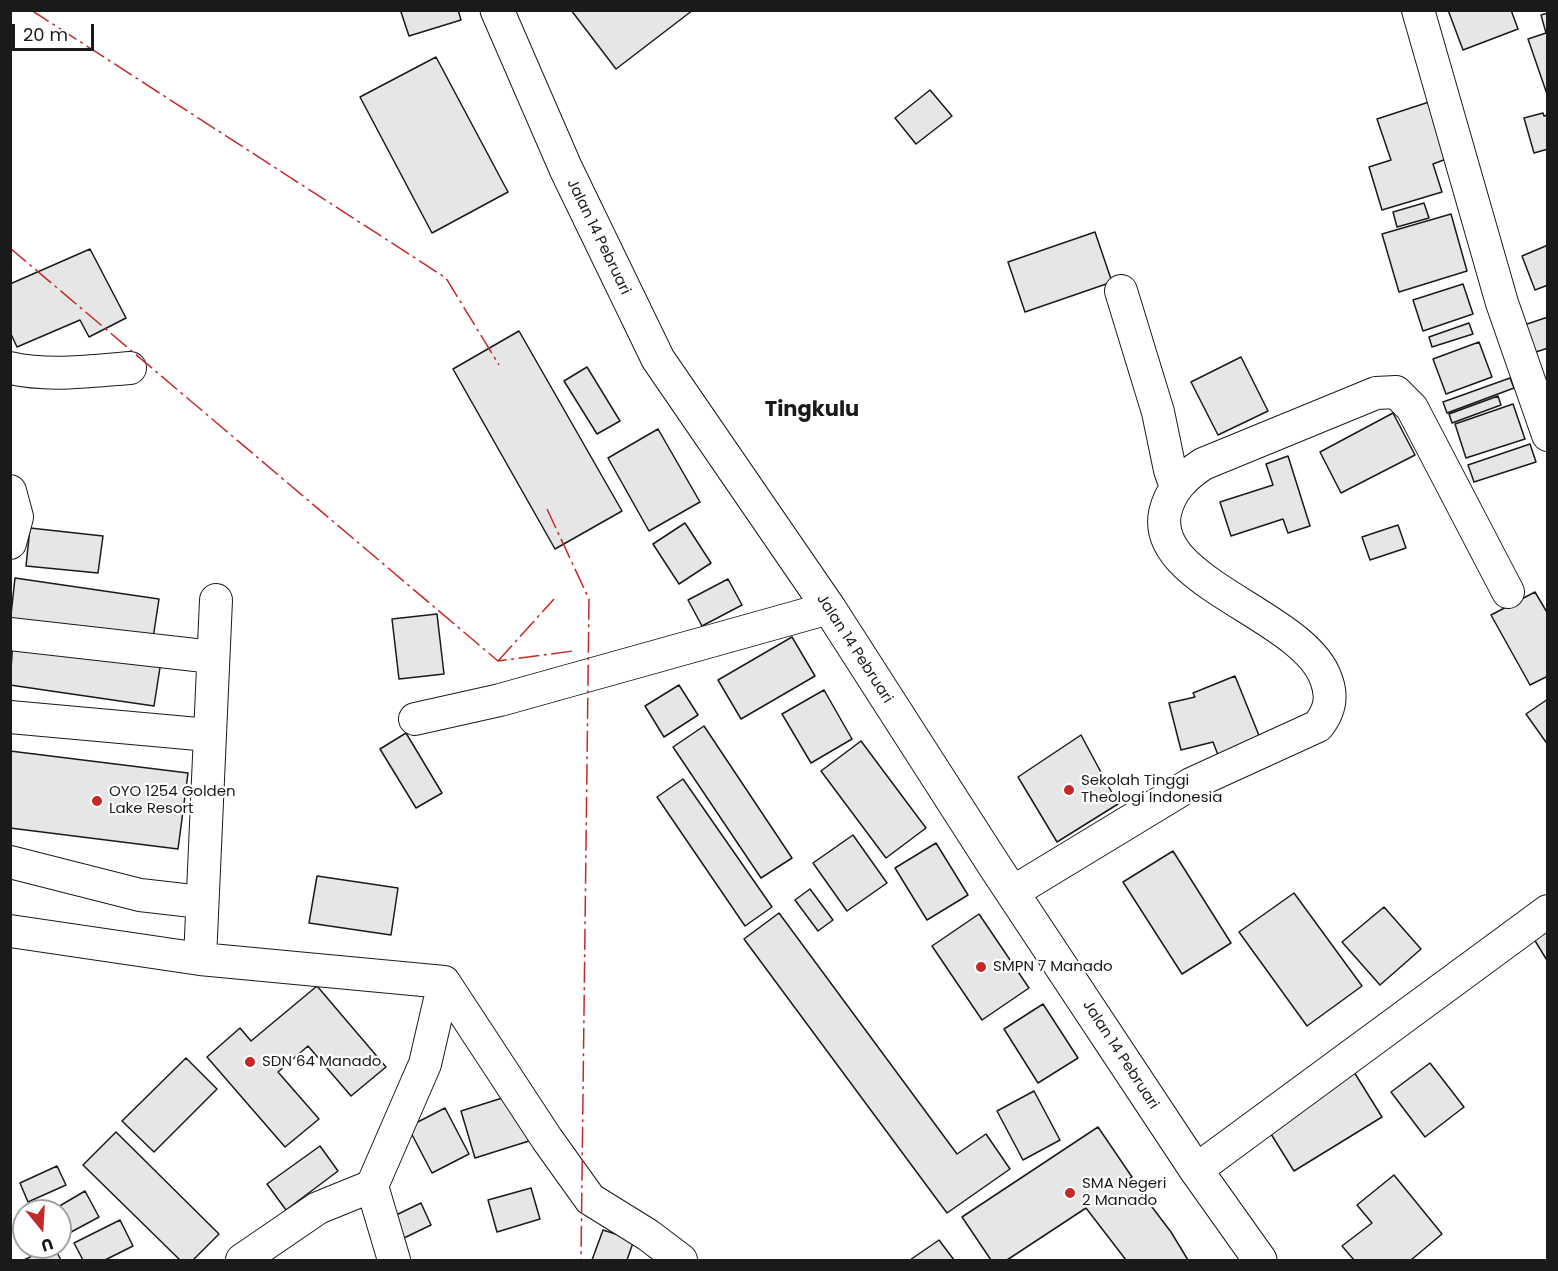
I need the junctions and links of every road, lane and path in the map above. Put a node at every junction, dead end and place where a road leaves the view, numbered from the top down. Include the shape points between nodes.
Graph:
1 (496, 10) edge
2 (1418, 10) edge
3 (1121, 291) dead end
4 (10, 368) edge
5 (130, 368) dead end
6 (1548, 435) edge
7 (1176, 487) junction
8 (10, 491) edge
9 (10, 543) edge
10 (1508, 592) dead end
11 (216, 600) dead end
12 (829, 608) junction
13 (10, 634) edge
14 (213, 657) junction
15 (10, 717) edge
16 (415, 719) dead end
17 (209, 735) junction
18 (10, 862) edge
19 (1013, 892) junction
20 (201, 902) junction
21 (1548, 911) edge
22 (10, 931) edge
23 (200, 959) junction
24 (444, 982) junction
25 (1196, 1170) junction
26 (372, 1186) junction
27 (242, 1260) edge
28 (394, 1260) edge
29 (681, 1260) edge
30 (1260, 1260) edge

1 - 12 main road, Jalan 14 Pebruari via 566,169 658,359
2 - 6 street via 1502,303
3 - 7 street
4 - 5 street via 56,374
7 - 10 street via 1189,473 1221,455 1376,393 1396,392 1412,408
7 - 19 street via 1164,521 1174,552 1215,587 1291,637 1316,659 1330,689 1326,716 1318,726 1191,784
8 - 9 street via 17,517
11 - 14 street
12 - 16 street via 500,700
12 - 19 main road, Jalan 14 Pebruari
13 - 14 street
14 - 17 street
15 - 17 street
17 - 20 street
18 - 20 street via 140,895
19 - 25 main road, Jalan 14 Pebruari
20 - 23 street
21 - 25 street
22 - 23 street
23 - 24 street
24 - 26 street via 425,1064
24 - 29 street via 590,1199
25 - 30 main road, Jalan 14 Pebruari
26 - 27 street via 318,1208
26 - 28 street

